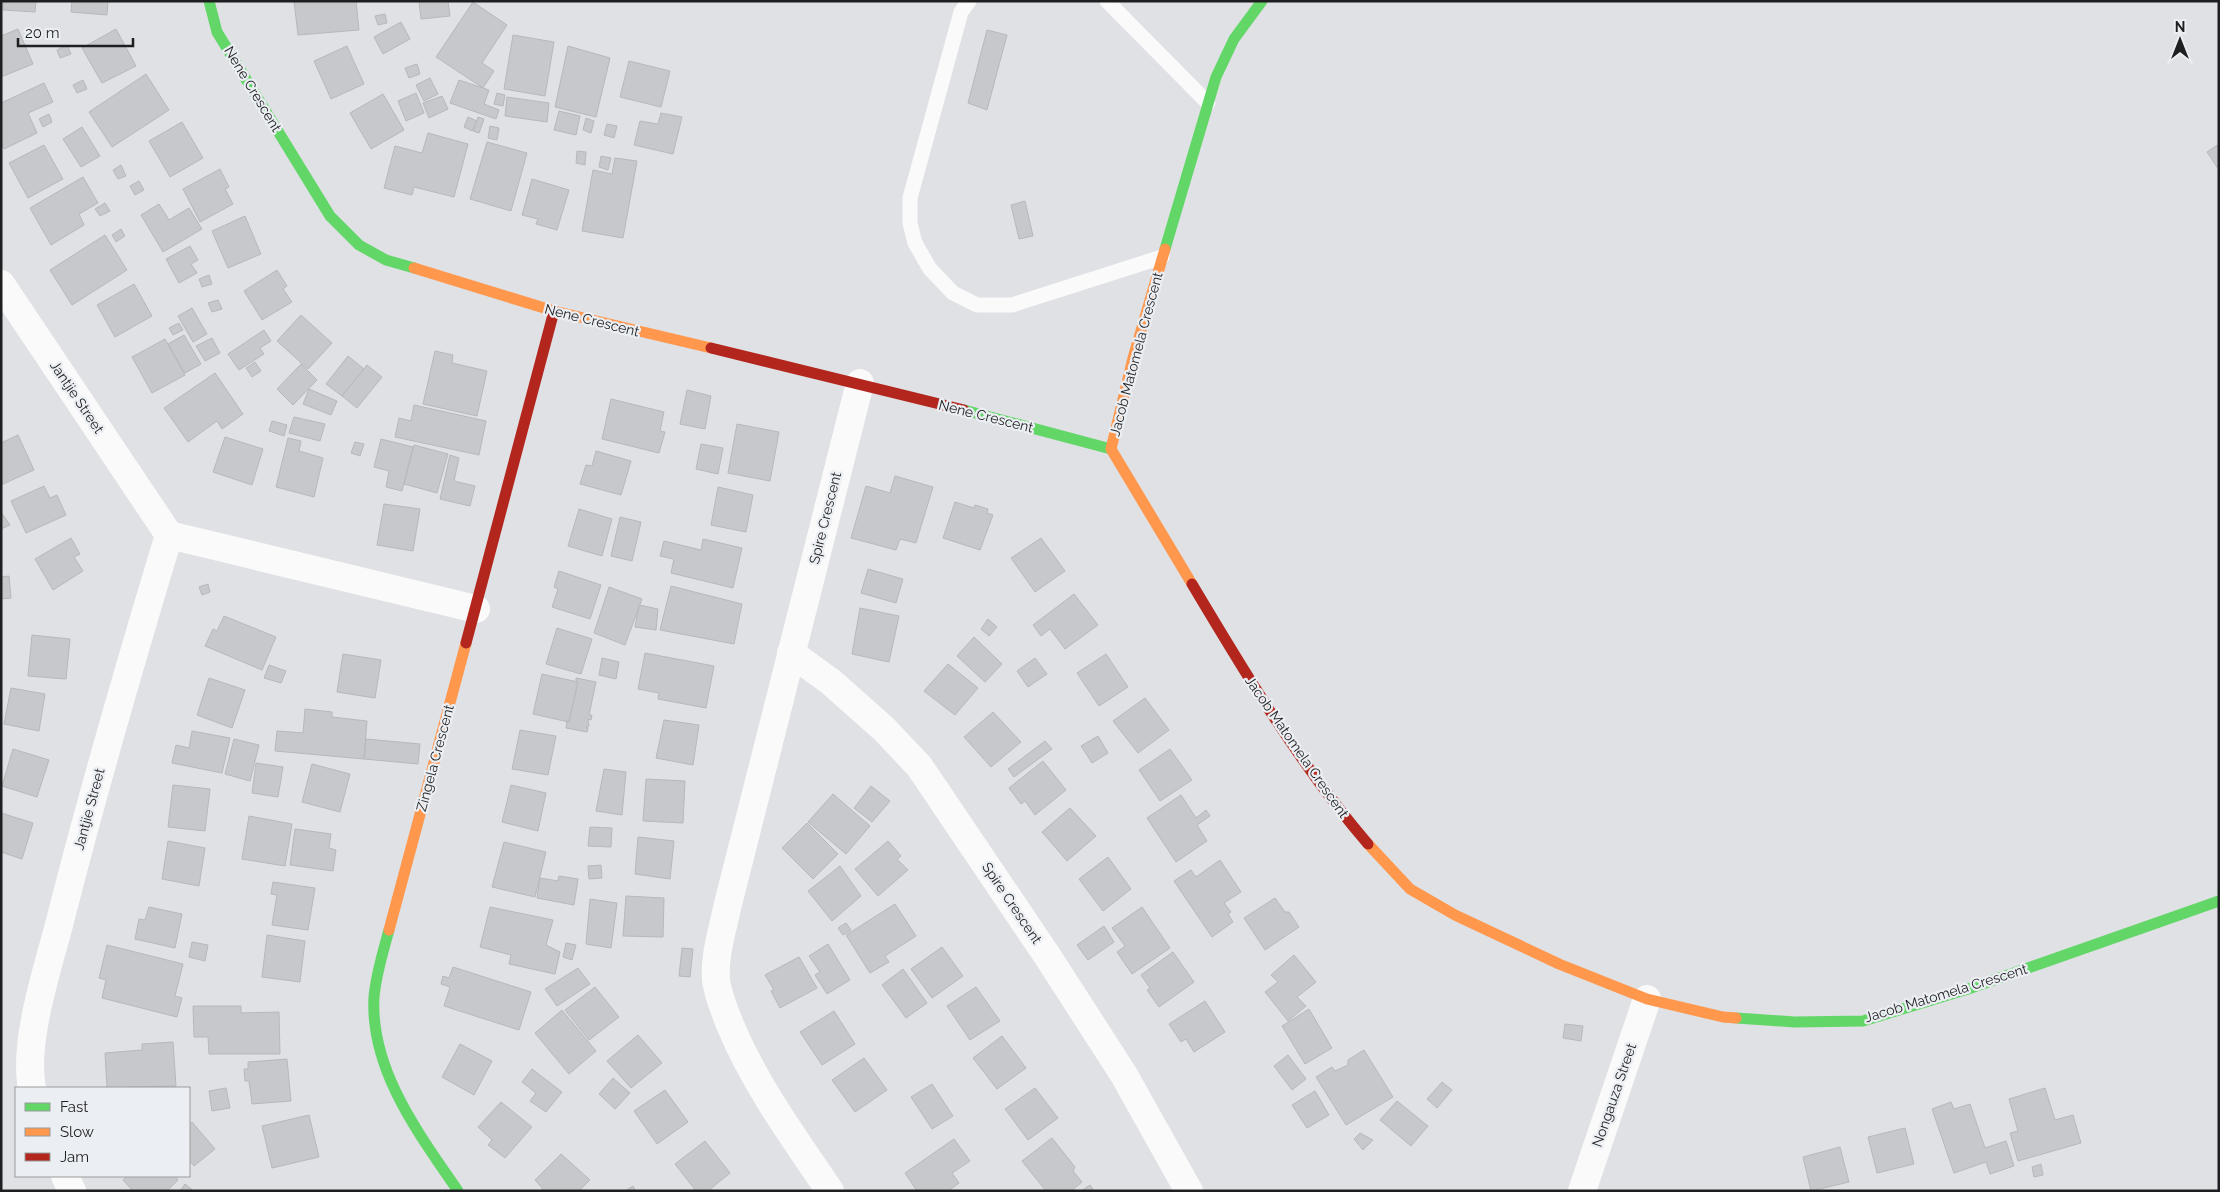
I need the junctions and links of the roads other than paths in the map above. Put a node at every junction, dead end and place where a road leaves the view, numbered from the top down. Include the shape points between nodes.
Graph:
1 (209, 1) edge
2 (968, 1) edge
3 (1107, 1) edge
4 (1262, 1) edge
5 (1208, 103) junction
6 (1162, 257) junction
7 (1, 284) edge
8 (554, 311) junction
9 (860, 383) junction
10 (1111, 449) junction
11 (169, 535) junction
12 (476, 609) junction
13 (791, 653) junction
14 (2219, 901) edge
15 (1647, 1000) junction
16 (32, 1087) edge
17 (65, 1177) edge
18 (72, 1191) edge
19 (458, 1191) edge
20 (830, 1191) edge
21 (1189, 1191) edge
22 (1582, 1191) edge

1 - 8 street, Nene Crescent via 217,32 330,216 359,245 386,260
2 - 6 lane via 961,12 910,198 910,223 915,243 930,269 953,293 977,305 1012,305
3 - 5 lane
4 - 5 street, Jacob Matomela Crescent via 1234,39
5 - 6 street, Jacob Matomela Crescent
6 - 10 street, Jacob Matomela Crescent
7 - 11 street, Jantjie Street
8 - 9 street, Nene Crescent
8 - 12 street, Zingela Crescent
9 - 10 street, Nene Crescent
9 - 13 street, Spire Crescent
10 - 15 street, Jacob Matomela Crescent via 1241,666 1335,806 1410,889 1455,915 1559,964
11 - 12 street
11 - 16 street, Jantjie Street via 91,798 50,958 33,1035
12 - 19 street, Zingela Crescent via 386,941 374,1003 384,1069 402,1106
13 - 20 street, Spire Crescent via 728,904 718,948 716,979 722,1006 743,1055 780,1118
13 - 21 street, Spire Crescent via 884,729 919,766 1124,1075
14 - 15 street, Jacob Matomela Crescent via 1968,989 1863,1020 1794,1022 1723,1017
15 - 22 street, Nongauza Street
17 - 18 street

